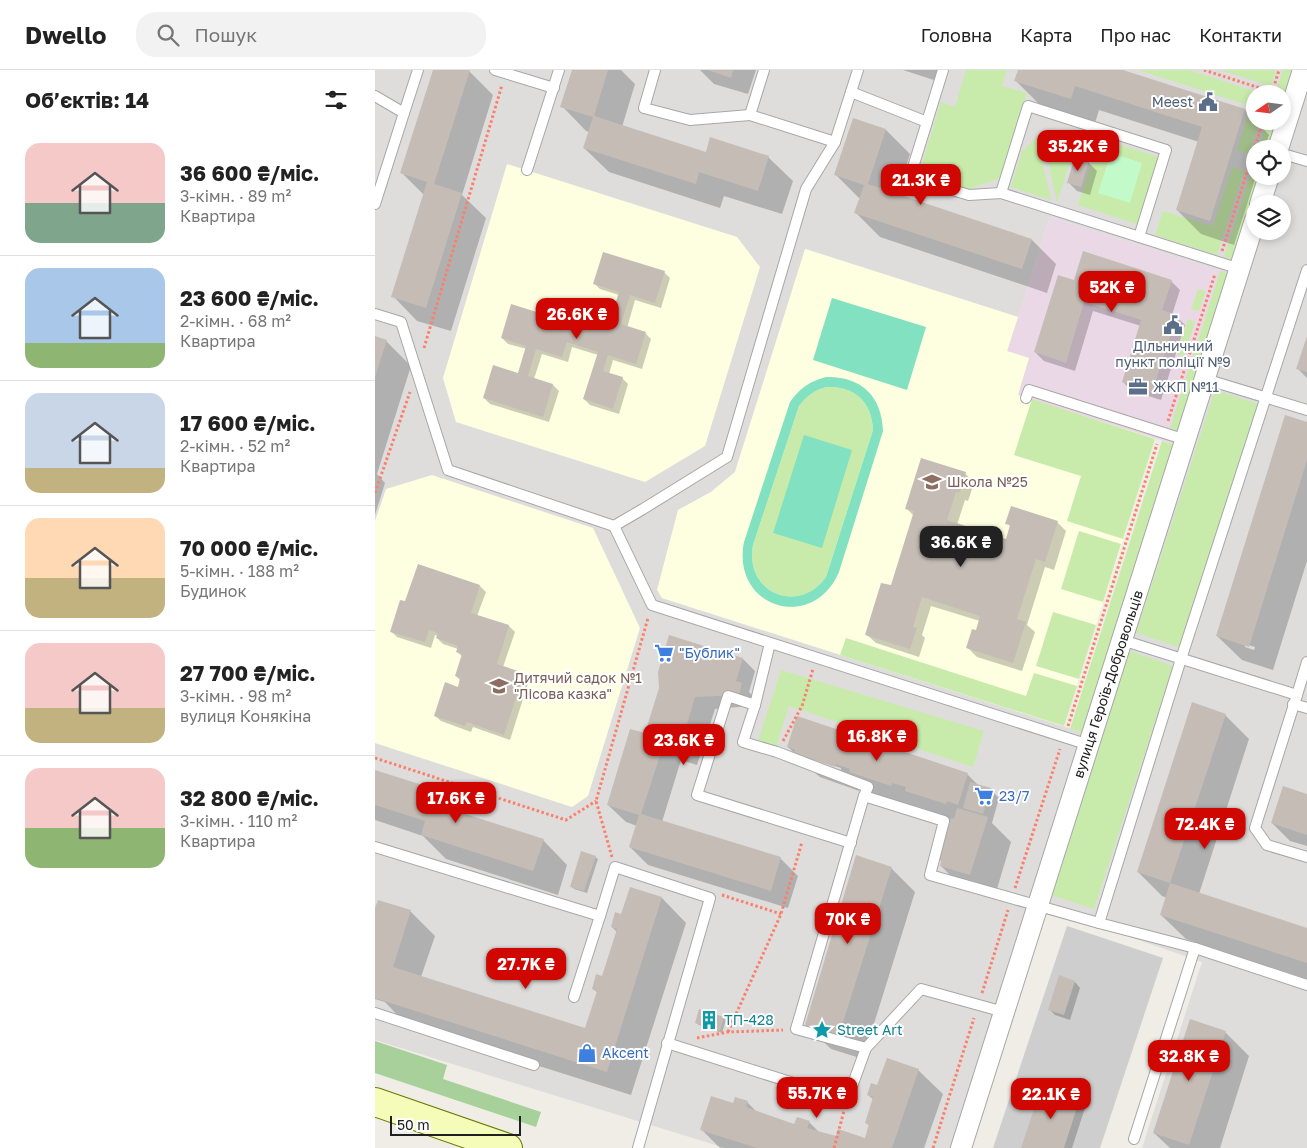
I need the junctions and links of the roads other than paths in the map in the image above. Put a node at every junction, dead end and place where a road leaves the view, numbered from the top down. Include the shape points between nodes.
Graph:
1 (417, 70) edge
2 (495, 70) edge
3 (559, 70) edge
4 (655, 70) edge
5 (764, 70) edge
6 (858, 70) edge
7 (943, 70) edge
8 (1303, 70) edge
9 (554, 88) junction
10 (851, 92) junction
11 (375, 96) edge
12 (404, 113) junction
13 (750, 115) junction
14 (927, 122) junction
15 (1281, 140) edge
16 (835, 142) junction
17 (1291, 156) edge
18 (1307, 161) edge
19 (527, 170) dead end
20 (1001, 193) junction
21 (375, 204) edge
22 (1139, 237) junction
23 (1248, 240) edge
24 (1239, 269) junction
25 (1307, 270) edge
26 (375, 314) edge
27 (1205, 379) junction
28 (1267, 397) junction
29 (1026, 398) dead end
30 (1307, 410) edge
31 (1186, 440) junction
32 (614, 526) junction
33 (1122, 640) junction
34 (770, 643) junction
35 (1181, 659) junction
36 (1307, 662) edge
37 (1295, 700) junction
38 (755, 705) junction
39 (1307, 708) edge
40 (1089, 745) junction
41 (864, 796) junction
42 (851, 843) junction
43 (375, 847) edge
44 (1307, 857) edge
45 (1038, 906) junction
46 (600, 916) junction
47 (1099, 924) junction
48 (1195, 948) junction
49 (1307, 984) edge
50 (574, 997) dead end
51 (1004, 1012) junction
52 (375, 1013) edge
53 (667, 1043) junction
54 (866, 1048) junction
55 (534, 1065) dead end
56 (375, 1102) edge
57 (1134, 1139) dead end
58 (508, 1148) edge
59 (638, 1148) edge
60 (961, 1148) edge

1 - 12 lane
2 - 9 lane
3 - 9 lane
4 - 13 lane via 644,108 690,120
5 - 13 lane
6 - 10 lane
7 - 14 lane
8 - 15 street
9 - 19 lane
10 - 14 lane
10 - 16 lane
11 - 12 lane
12 - 21 lane
13 - 16 lane
14 - 20 lane via 909,177 969,195
16 - 32 lane via 806,189 727,456
17 - 18 lane
20 - 22 lane
20 - 22 lane via 1028,106 1167,150
22 - 24 lane
23 - 24 street, вулиця Героїв-Добровольців
24 - 27 street, вулиця Героїв-Добровольців
25 - 28 lane
26 - 32 lane via 401,322 448,470
27 - 28 lane
27 - 31 street, вулиця Героїв-Добровольців
28 - 30 lane
28 - 35 lane
29 - 31 lane via 1029,390
31 - 33 street, вулиця Героїв-Добровольців
32 - 34 lane via 652,605
33 - 35 lane
33 - 40 street, вулиця Героїв-Добровольців
34 - 38 lane
34 - 40 lane
35 - 37 lane
35 - 47 lane
36 - 37 lane
37 - 39 lane
37 - 44 lane via 1255,828 1267,844
38 - 41 lane via 743,742 868,787
38 - 42 lane via 728,696 697,795
40 - 45 street, вулиця Героїв-Добровольців
41 - 42 lane
41 - 45 lane via 944,821 930,875
42 - 54 lane via 796,1029
43 - 46 lane
45 - 47 lane
45 - 51 street, вулиця Героїв-Добровольців
46 - 50 lane
46 - 53 lane via 615,867 710,898
47 - 48 lane
48 - 49 lane
48 - 57 lane
51 - 54 lane via 921,989
51 - 60 street, вулиця Героїв-Добровольців
52 - 55 lane
53 - 54 lane via 847,1100
53 - 59 lane
56 - 58 main road

